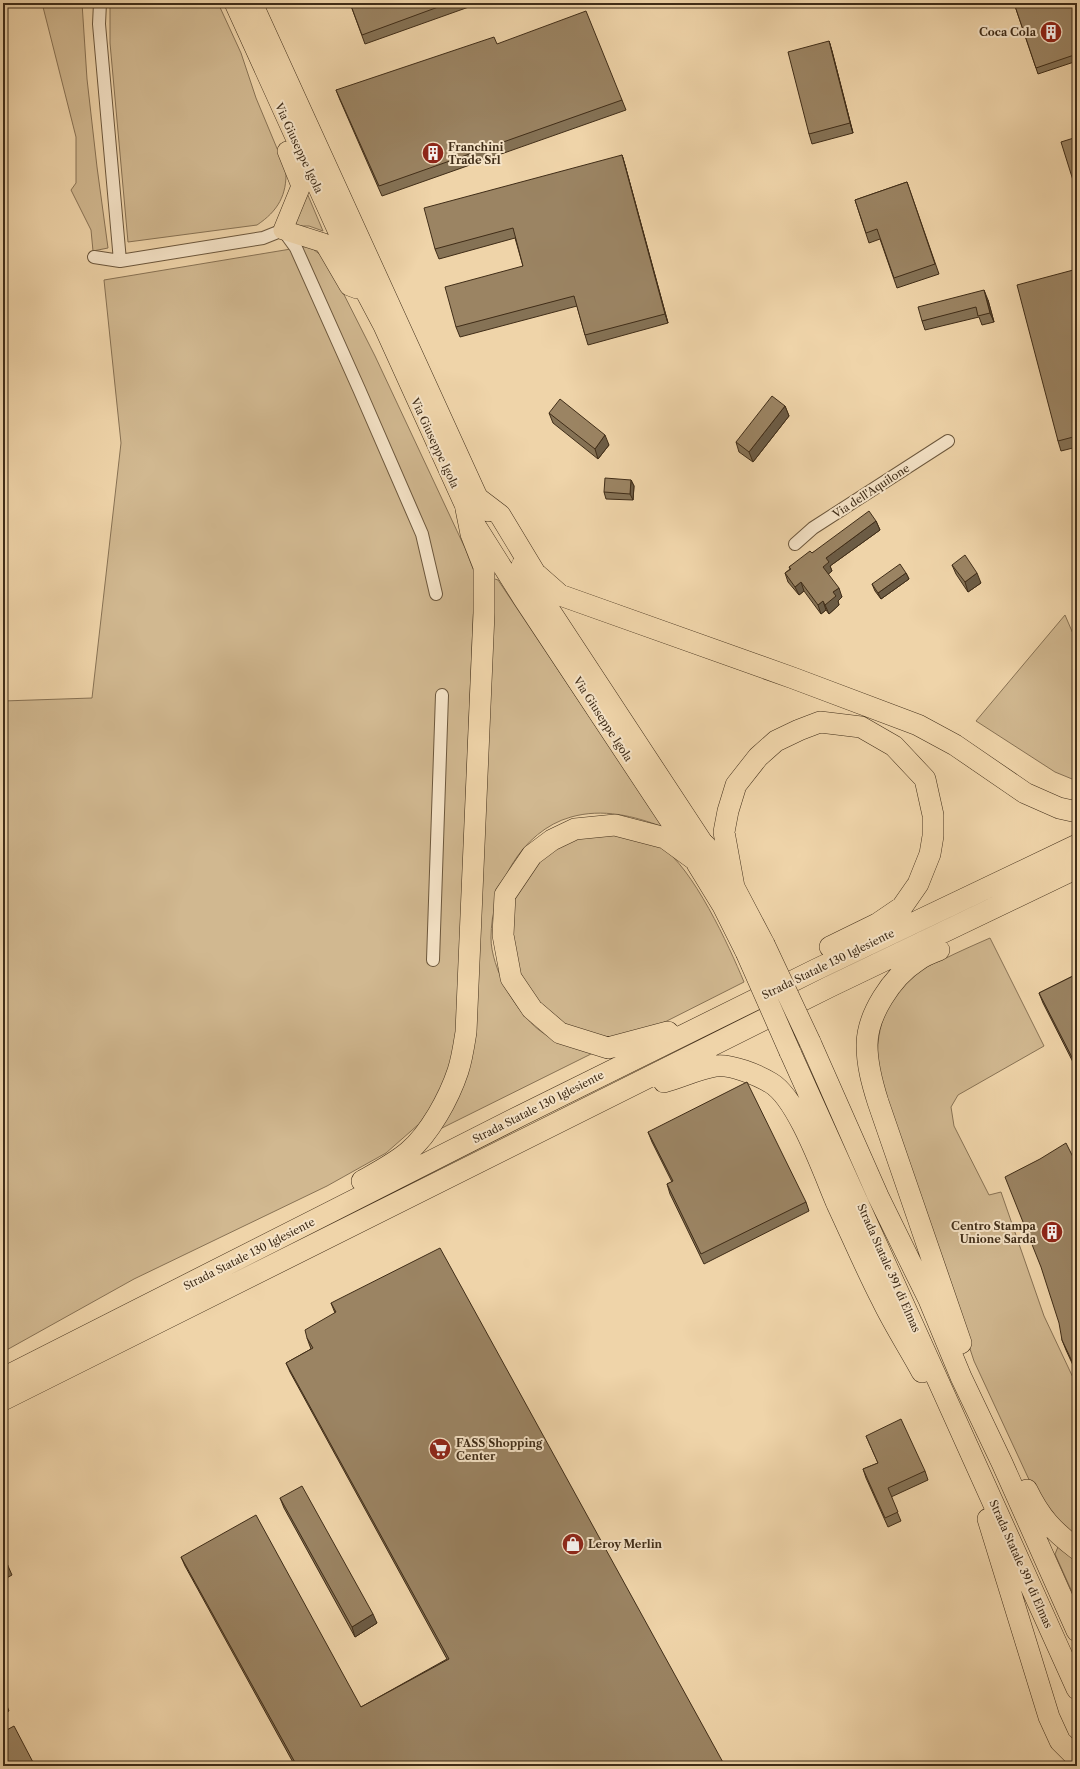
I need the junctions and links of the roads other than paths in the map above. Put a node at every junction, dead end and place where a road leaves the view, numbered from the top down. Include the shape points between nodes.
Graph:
1 (100, 3) edge
2 (234, 3) edge
3 (253, 3) edge
4 (279, 103) junction
5 (283, 230) junction
6 (94, 257) dead end
7 (120, 262) junction
8 (365, 292) junction
9 (948, 441) dead end
10 (473, 504) junction
11 (795, 544) dead end
12 (436, 594) dead end
13 (442, 695) dead end
14 (1077, 812) edge
15 (1077, 845) edge
16 (697, 852) junction
17 (1077, 868) edge
18 (734, 887) junction
19 (1030, 891) junction
20 (755, 948) junction
21 (433, 960) dead end
22 (815, 970) junction
23 (712, 1021) junction
24 (617, 1093) junction
25 (280, 1237) junction
26 (961, 1377) junction
27 (3, 1378) edge
28 (942, 1390) junction
29 (3, 1400) edge
30 (1002, 1463) junction
31 (978, 1469) junction
32 (1077, 1549) edge
33 (1077, 1631) edge
34 (1077, 1689) edge
35 (1077, 1758) edge

1 - 7 street via 100,32
2 - 4 main road, Via Giuseppe Igola
3 - 10 main road, Via Giuseppe Igola
4 - 5 main road via 278,126 301,186
4 - 8 main road, Via Giuseppe Igola
5 - 7 street via 263,238
5 - 8 main road via 324,243 349,286
5 - 12 street via 299,255 422,534
6 - 7 street
8 - 10 main road, Via Giuseppe Igola via 383,326 454,485
9 - 11 street, Via dell'Aquilone via 813,528
10 - 14 highway via 500,515 535,573 560,595 918,725 955,746 1025,793 1060,808
10 - 16 main road, Via Giuseppe Igola
10 - 25 highway via 470,534 484,567 484,613 466,1032 458,1071 446,1100 431,1126 409,1151 384,1168 298,1215
13 - 21 street
15 - 22 highway, Strada Statale 130 Iglesiente
16 - 18 highway, Strada Statale 391 di Elmas
16 - 20 highway, Strada Statale 391 di Elmas via 723,906
16 - 23 highway via 665,838 615,825 575,829 552,840 532,855 505,895 503,935 511,978 532,1009 560,1033 608,1048
17 - 19 highway, Strada Statale 130 Iglesiente
18 - 20 highway, Strada Statale 391 di Elmas
18 - 22 highway via 724,832 728,811 736,785 758,757 776,741 820,722 861,727 894,746 925,778 933,815 934,836 930,854 918,884 902,907 877,924 825,949
19 - 24 highway, Strada Statale 130 Iglesiente via 829,987
19 - 26 highway via 1003,917 916,961 891,985 874,1013 867,1044 869,1072 878,1102 965,1353
20 - 26 highway, Strada Statale 391 di Elmas, bridge via 810,1042 878,1196 929,1300
20 - 28 highway, Strada Statale 391 di Elmas, bridge via 790,1052 906,1305
22 - 23 highway, Strada Statale 130 Iglesiente
23 - 25 highway, Strada Statale 130 Iglesiente
24 - 28 highway via 718,1066 736,1068 772,1083 786,1096 813,1147 882,1301 924,1376
24 - 29 highway, Strada Statale 130 Iglesiente
25 - 27 highway, Strada Statale 130 Iglesiente
26 - 30 highway, Strada Statale 391 di Elmas
28 - 31 highway, Strada Statale 391 di Elmas
30 - 32 highway via 1020,1477 1045,1521
30 - 33 highway, Strada Statale 391 di Elmas
31 - 34 highway, Strada Statale 391 di Elmas
31 - 35 highway via 974,1484 987,1517 1048,1717 1060,1741

